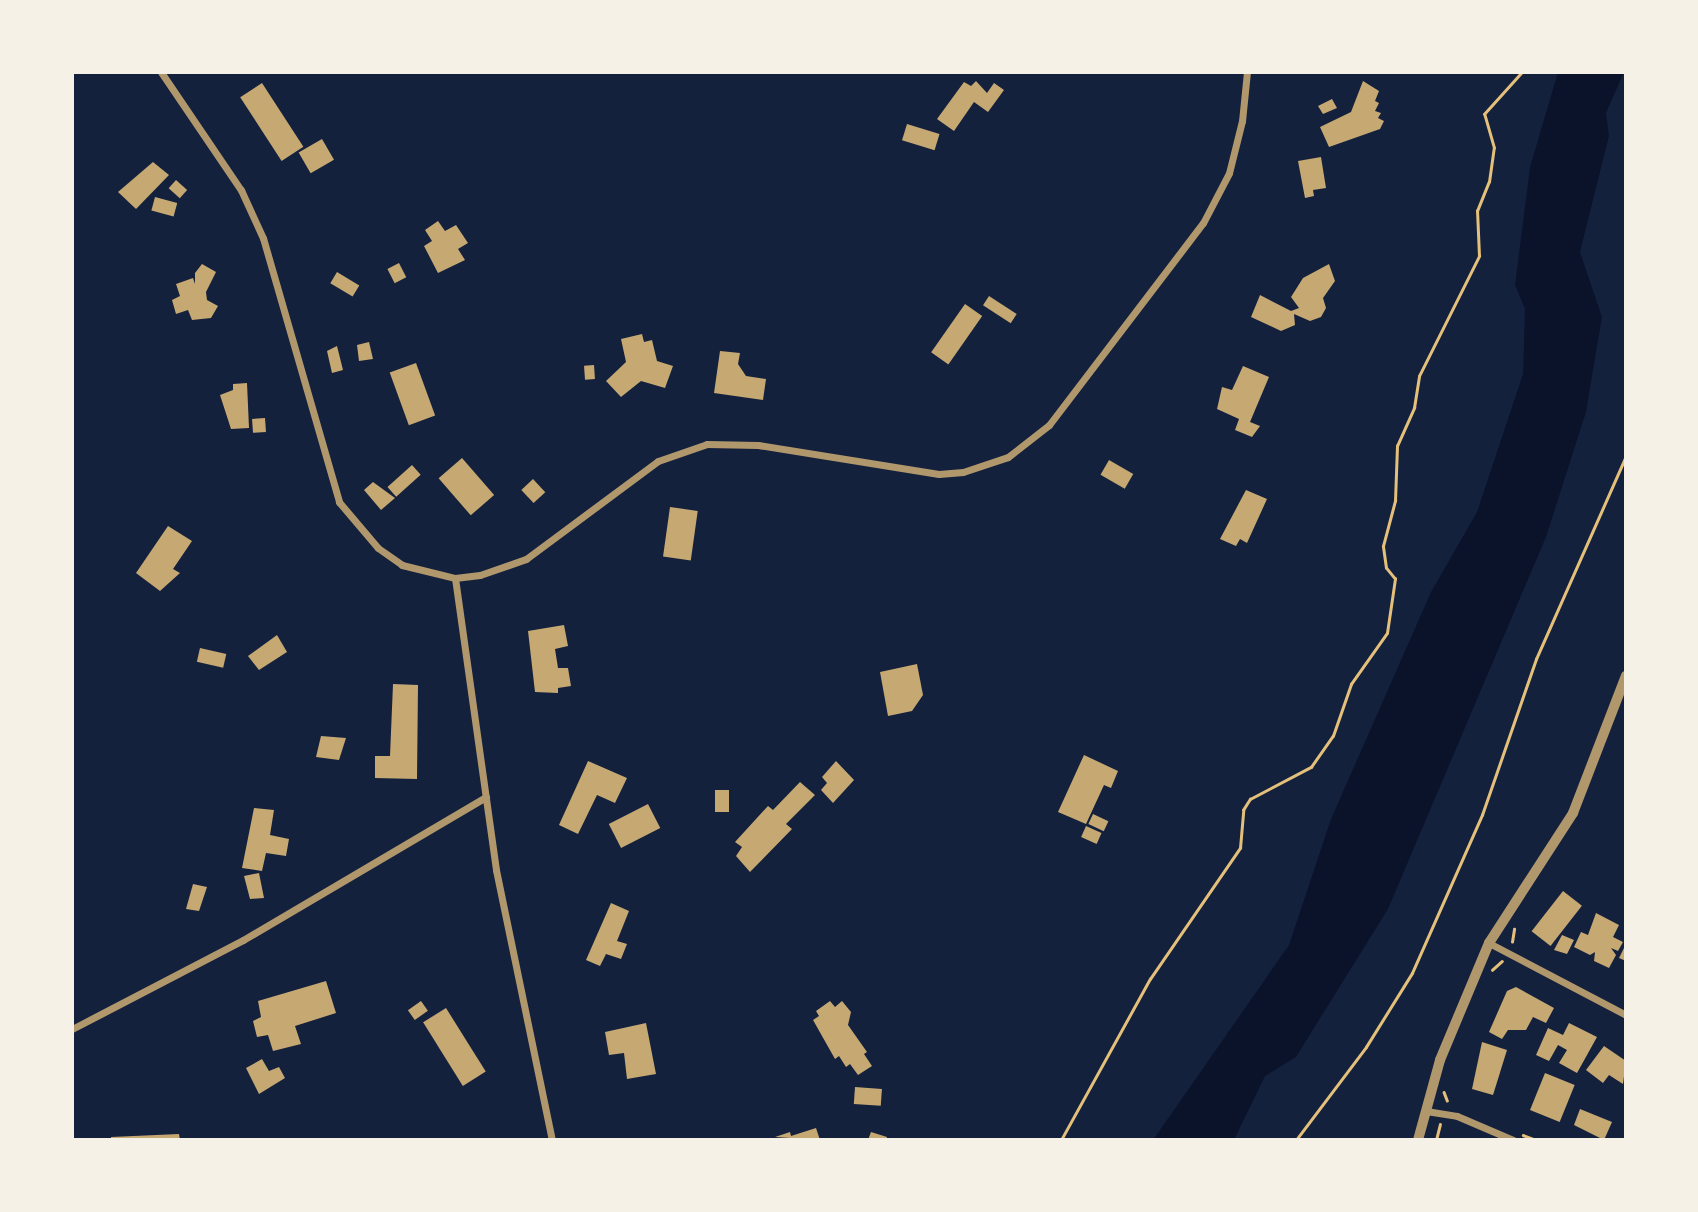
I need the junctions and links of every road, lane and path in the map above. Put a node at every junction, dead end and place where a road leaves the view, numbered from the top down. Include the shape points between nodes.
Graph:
1 (161, 72) edge
2 (1247, 72) edge
3 (1522, 72) edge
4 (1626, 456) edge
5 (455, 578) junction
6 (1626, 676) edge
7 (486, 797) junction
8 (1519, 919) dead end
9 (1489, 943) junction
10 (1506, 953) junction
11 (1485, 978) dead end
12 (1626, 1015) edge
13 (72, 1029) edge
14 (1443, 1089) dead end
15 (1447, 1100) dead end
16 (1426, 1111) junction
17 (552, 1140) edge
18 (1061, 1140) edge
19 (1296, 1140) edge
20 (1418, 1140) edge
21 (1513, 1140) edge

1 - 5 street via 241,190 263,237 339,502 377,548 402,565
2 - 5 street via 1242,121 1229,173 1203,223 1049,425 1008,457 963,472 939,474 758,445 707,444 658,461 526,559 480,575
3 - 18 path via 1484,114 1494,148 1489,182 1477,211 1479,256 1419,376 1414,408 1397,446 1395,501 1383,546 1387,568 1395,579 1387,633 1351,684 1333,736 1311,767 1250,799 1243,810 1244,833 1237,853 1150,979
4 - 19 path via 1536,659 1482,815 1412,973 1366,1048
5 - 7 street
6 - 9 street via 1573,813
7 - 13 street via 243,940
7 - 17 street via 512,955
8 - 10 path
9 - 10 street
9 - 16 street via 1440,1060
10 - 11 path
10 - 12 street
14 - 15 path
16 - 20 street
16 - 21 street via 1457,1116

